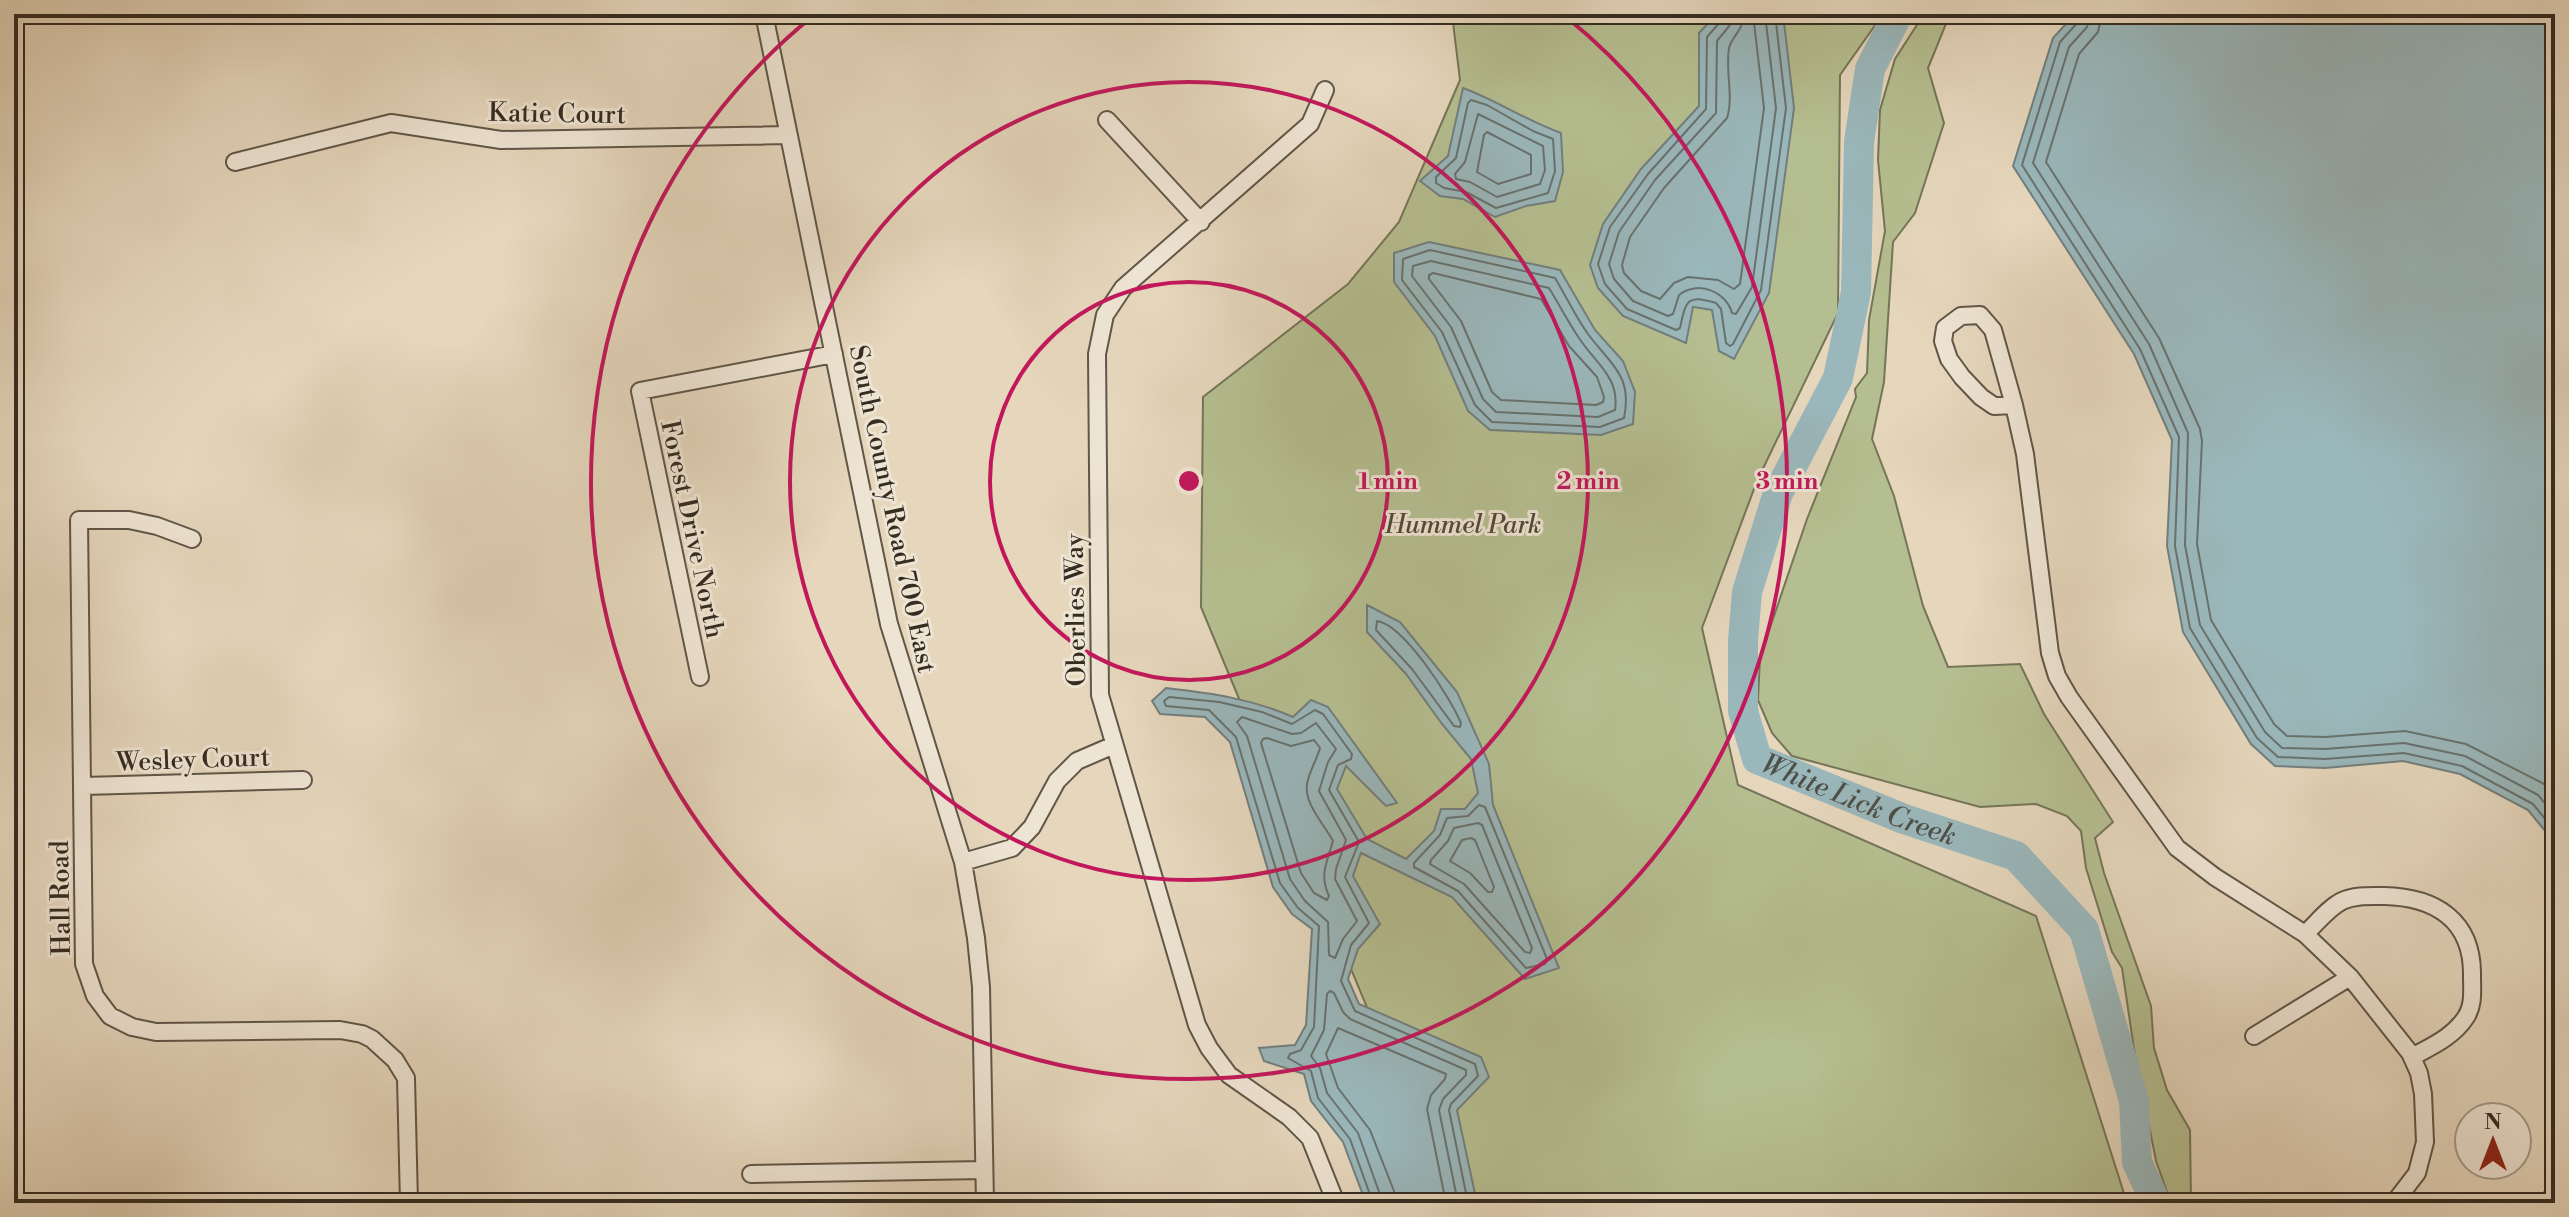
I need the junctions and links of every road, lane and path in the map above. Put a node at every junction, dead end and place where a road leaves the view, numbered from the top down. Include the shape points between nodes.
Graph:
1 (764, 14) edge
2 (1325, 90) dead end
3 (1107, 120) dead end
4 (788, 135) junction
5 (235, 162) dead end
6 (1201, 222) junction
7 (834, 354) junction
8 (2014, 405) junction
9 (192, 539) dead end
10 (700, 677) dead end
11 (1114, 745) junction
12 (303, 780) dead end
13 (84, 786) junction
14 (963, 862) junction
15 (2305, 934) junction
16 (2350, 977) junction
17 (2254, 1036) dead end
18 (2412, 1057) junction
19 (984, 1170) junction
20 (751, 1174) dead end
21 (409, 1203) edge
22 (985, 1203) edge
23 (1336, 1203) edge
24 (2394, 1203) edge

1 - 4 street, South County Road 700 East
2 - 6 street, Oberlies Way via 1310,124
3 - 6 street
4 - 5 street, Katie Court via 501,140 391,123
4 - 7 street, South County Road 700 East
6 - 11 street, Oberlies Way via 1123,288 1105,315 1097,354 1100,695
7 - 10 street, Forest Drive North via 640,391
7 - 14 street, South County Road 700 East via 889,624
8 - 8 street via 1993,330 1980,315 1961,316 1945,328 1949,359 1981,397 1994,406
8 - 15 street via 2057,676 2177,848
9 - 13 street, Hall Road via 129,520 79,520
11 - 14 street via 1077,761 1057,781 1032,827 1012,848
11 - 23 street, Oberlies Way via 1197,1025 1229,1075 1310,1138
12 - 13 street, Wesley Court
13 - 21 street, Hall Road via 84,964 95,996 110,1016 156,1032 340,1030 372,1039 406,1078
14 - 19 street, South County Road 700 East via 981,987
15 - 16 street
15 - 18 street via 2333,907 2361,896 2417,899 2442,910 2458,928 2472,967 2469,1010 2454,1031
16 - 17 street
16 - 18 street
18 - 24 street via 2423,1094 2425,1142 2417,1173
19 - 20 street
19 - 22 street, South County Road 700 East

